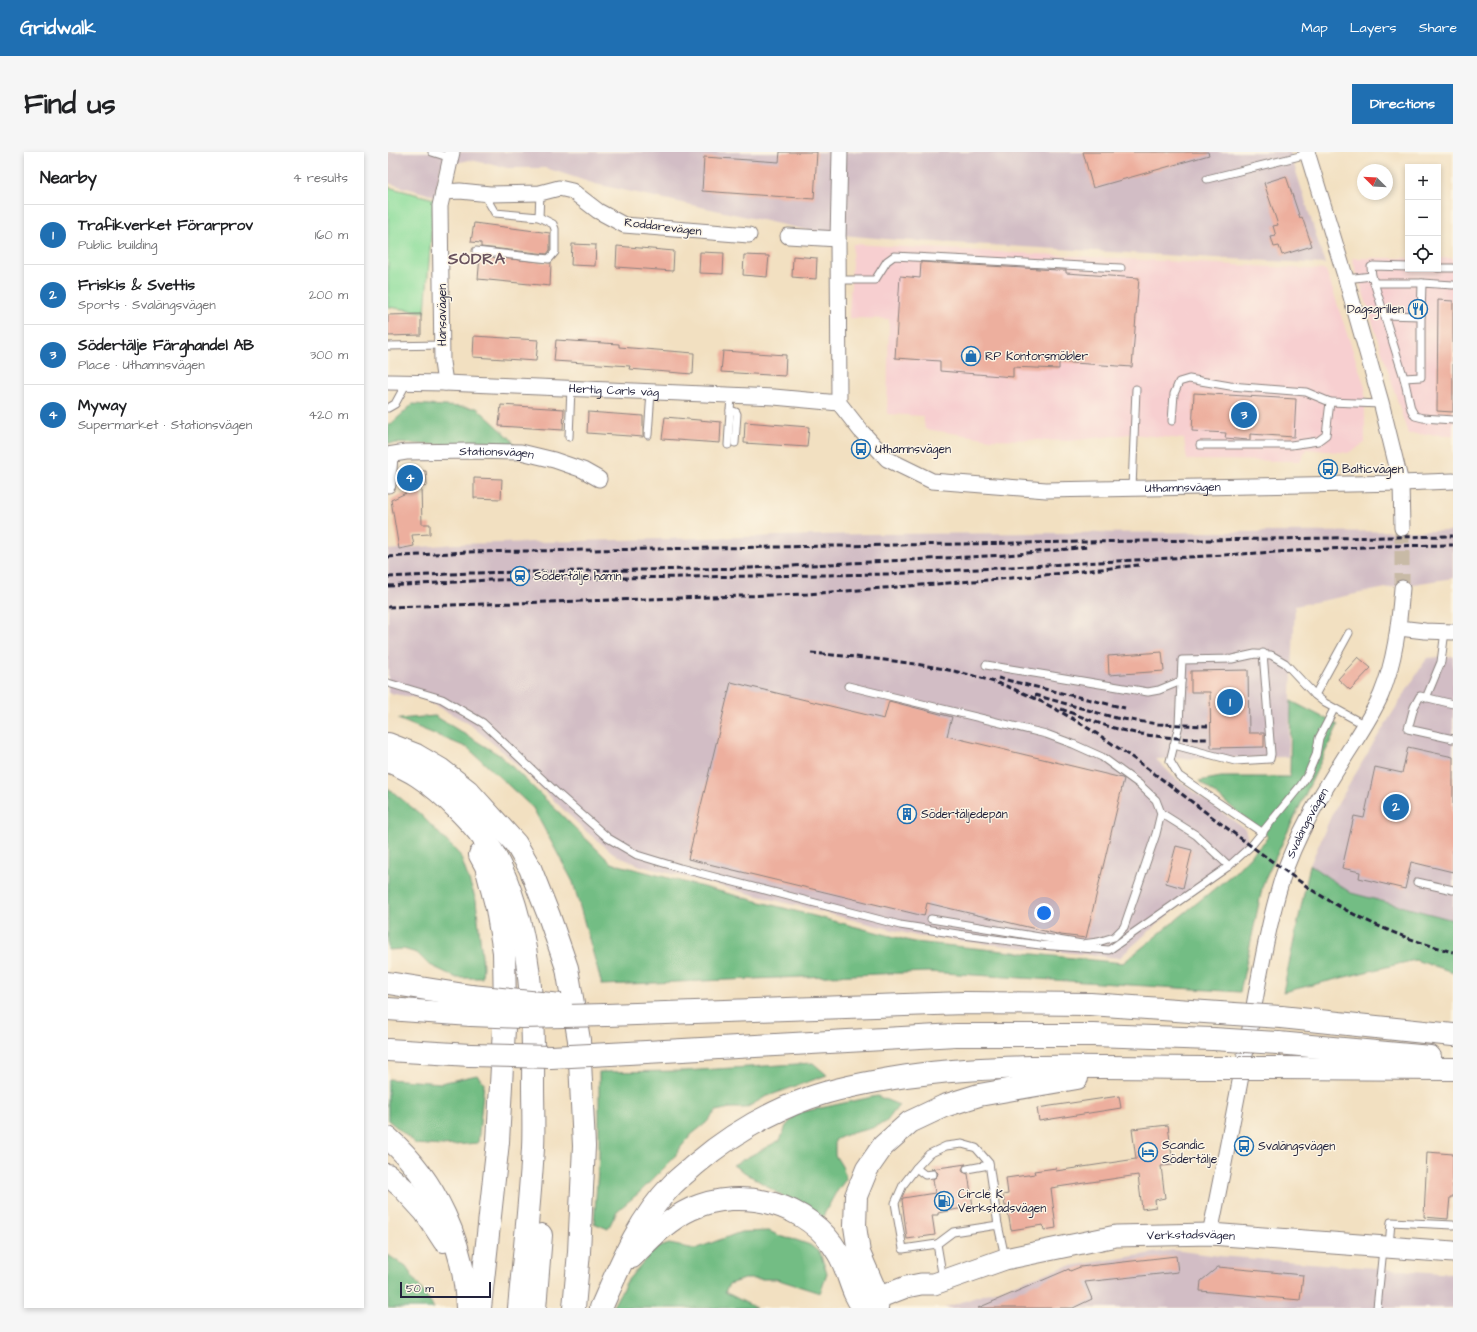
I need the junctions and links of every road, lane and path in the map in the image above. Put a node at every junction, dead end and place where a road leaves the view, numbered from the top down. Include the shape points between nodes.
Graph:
1 (432, 152) edge
2 (840, 152) edge
3 (1307, 153) edge
4 (451, 155) edge
5 (1207, 179) dead end
6 (444, 192) junction
7 (483, 192) junction
8 (540, 193) junction
9 (539, 217) junction
10 (749, 235) dead end
11 (788, 236) dead end
12 (838, 239) junction
13 (476, 251) dead end
14 (1405, 267) edge
15 (1121, 268) dead end
16 (1441, 268) edge
17 (1453, 268) edge
18 (1372, 276) junction
19 (1346, 279) junction
20 (838, 280) junction
21 (1374, 283) junction
22 (1422, 283) junction
23 (1453, 285) edge
24 (1384, 315) junction
25 (1421, 316) junction
26 (442, 345) junction
27 (388, 346) edge
28 (1404, 378) junction
29 (388, 382) edge
30 (407, 382) junction
31 (445, 383) junction
32 (571, 388) junction
33 (1136, 389) dead end
34 (651, 392) junction
35 (731, 395) junction
36 (1330, 402) junction
37 (839, 403) junction
38 (1381, 404) junction
39 (388, 408) edge
40 (1172, 420) dead end
41 (1453, 420) edge
42 (648, 435) dead end
43 (569, 436) dead end
44 (731, 444) dead end
45 (1200, 445) dead end
46 (389, 455) edge
47 (598, 479) dead end
48 (1453, 481) edge
49 (1401, 484) junction
50 (388, 485) edge
51 (1132, 488) junction
52 (1402, 528) tunnel mouth
53 (1402, 588) tunnel mouth
54 (1399, 628) junction
55 (1449, 631) edge
56 (1349, 634) dead end
57 (1263, 653) junction
58 (986, 665) dead end
59 (1181, 681) junction
60 (388, 683) edge
61 (848, 686) dead end
62 (1315, 695) junction
63 (1426, 698) junction
64 (1453, 704) edge
65 (1334, 709) junction
66 (1366, 725) junction
67 (1453, 739) edge
68 (388, 744) edge
69 (1174, 745) junction
70 (388, 761) edge
71 (455, 808) junction
72 (1161, 813) junction
73 (490, 815) junction
74 (1263, 833) junction
75 (1229, 866) junction
76 (1417, 882) dead end
77 (1453, 890) edge
78 (931, 919) dead end
79 (388, 983) edge
80 (471, 1006) junction
81 (388, 1009) edge
82 (1453, 1035) edge
83 (388, 1050) edge
84 (1453, 1060) edge
85 (1154, 1068) junction
86 (1453, 1069) edge
87 (388, 1138) edge
88 (989, 1165) junction
89 (916, 1168) junction
90 (967, 1169) dead end
91 (932, 1174) dead end
92 (388, 1175) edge
93 (998, 1225) junction
94 (1453, 1226) edge
95 (1210, 1234) junction
96 (937, 1244) junction
97 (1386, 1247) junction
98 (1453, 1252) edge
99 (1005, 1259) junction
100 (463, 1272) junction
101 (613, 1279) junction
102 (938, 1282) junction
103 (870, 1306) edge
104 (467, 1308) edge
105 (480, 1308) edge
106 (519, 1308) edge
107 (535, 1308) edge
108 (574, 1308) edge
109 (600, 1308) edge
110 (1377, 1308) edge

1 - 4 lane
2 - 12 street
3 - 5 lane
3 - 19 street
4 - 6 street, Hansavägen
6 - 7 street, Roddarevägen
6 - 26 street, Hansavägen via 440,206
7 - 8 street, Roddarevägen
7 - 9 lane via 495,213
8 - 9 lane
8 - 10 street, Roddarevägen via 558,188 572,191 598,211 624,225
9 - 13 lane via 553,224 555,229 555,252 549,259
11 - 12 street
12 - 20 street
14 - 18 lane via 1373,266
15 - 20 lane via 894,256 887,261 875,280
16 - 17 lane
18 - 19 lane
18 - 21 lane
19 - 38 street
20 - 37 street
21 - 22 lane
21 - 24 lane
22 - 23 lane
22 - 25 lane
24 - 25 lane
24 - 28 lane
25 - 28 lane via 1421,377
26 - 27 lane
26 - 31 street, Hansavägen
28 - 41 lane via 1415,416
29 - 30 street, Hertig Carls väg
30 - 31 street, Hertig Carls väg
30 - 39 lane via 395,404
31 - 32 street, Hertig Carls väg
32 - 34 street, Hertig Carls väg
32 - 43 lane
33 - 51 lane
34 - 35 street, Hertig Carls väg
34 - 42 lane
35 - 37 street, Hertig Carls väg via 774,396
35 - 44 lane
36 - 38 lane
36 - 40 lane via 1306,392 1230,386 1189,379 1179,382 1174,394
36 - 45 lane via 1326,435 1318,441 1291,445
37 - 51 street, Uthamnsvägen via 887,459 932,481 1046,490
38 - 49 street
46 - 47 street, Stationsvägen via 469,450 521,452 583,470
46 - 50 street, Stationsvägen
48 - 49 street, Uthamnsvägen
49 - 51 street, Uthamnsvägen
49 - 52 street
53 - 54 street, Svalängsvägen
54 - 55 street
54 - 66 street, Svalängsvägen via 1381,695
55 - 63 lane via 1441,662
56 - 62 lane
57 - 59 lane via 1232,659 1182,660
57 - 62 lane via 1285,663
57 - 69 lane via 1270,759 1235,761
58 - 59 lane via 1148,692
59 - 69 lane via 1179,725
60 - 75 lane via 442,699 483,723 602,833 637,854 680,868 900,924 1040,945 1109,950
61 - 72 lane via 1046,734 1073,744 1102,757 1139,784 1156,800
62 - 65 lane
63 - 64 lane
63 - 67 lane via 1420,696 1408,729
65 - 66 lane
65 - 74 lane via 1319,738 1316,755 1308,774
66 - 95 street, Svalängsvägen via 1312,811 1299,835 1282,878 1264,951
68 - 73 highway via 416,755 440,769 468,791
69 - 74 lane via 1170,761 1179,776
70 - 71 highway via 417,776
71 - 105 highway via 486,866 504,952 505,1009 498,1142
71 - 106 highway via 479,832 495,856 509,887 526,955 534,1038 533,1147
72 - 75 lane via 1196,835
72 - 78 lane via 1124,927 1114,937 1082,944
73 - 107 highway via 521,878 540,954 548,1090 547,1149
73 - 108 highway via 516,844 530,868 567,968 578,1032 584,1146
74 - 75 lane
76 - 77 lane
79 - 80 highway
80 - 81 highway
80 - 82 highway, bridge via 522,1017 606,1012 640,1014 964,1003 1090,1004 1281,1017
83 - 84 highway, bridge via 551,1057 956,1035 1092,1035 1278,1043
85 - 86 highway, bridge
85 - 101 highway via 1071,1066 941,1072 873,1081 810,1098 756,1122 714,1149 672,1185 648,1214
85 - 103 highway via 1054,1081 979,1095 944,1106 910,1122 883,1146 867,1169 856,1196 854,1226
87 - 100 highway via 416,1167 436,1196 452,1232
88 - 89 lane via 976,1148 962,1144 946,1146 929,1154
88 - 90 lane
88 - 93 lane
89 - 91 lane via 925,1175
89 - 96 lane via 903,1185 896,1203 903,1249
92 - 100 highway via 425,1212
93 - 96 lane via 953,1232
93 - 99 lane
94 - 97 lane via 1391,1222
95 - 97 main road, Verkstadsvägen
95 - 99 main road, Verkstadsvägen via 1116,1236
96 - 102 lane
97 - 98 main road, Verkstadsvägen
97 - 110 lane
99 - 102 main road, Verkstadsvägen
100 - 104 highway
101 - 103 highway via 662,1227 691,1209 721,1200 749,1199 776,1204 819,1228 839,1253
101 - 109 highway
102 - 103 main road, Verkstadsvägen via 906,1287

